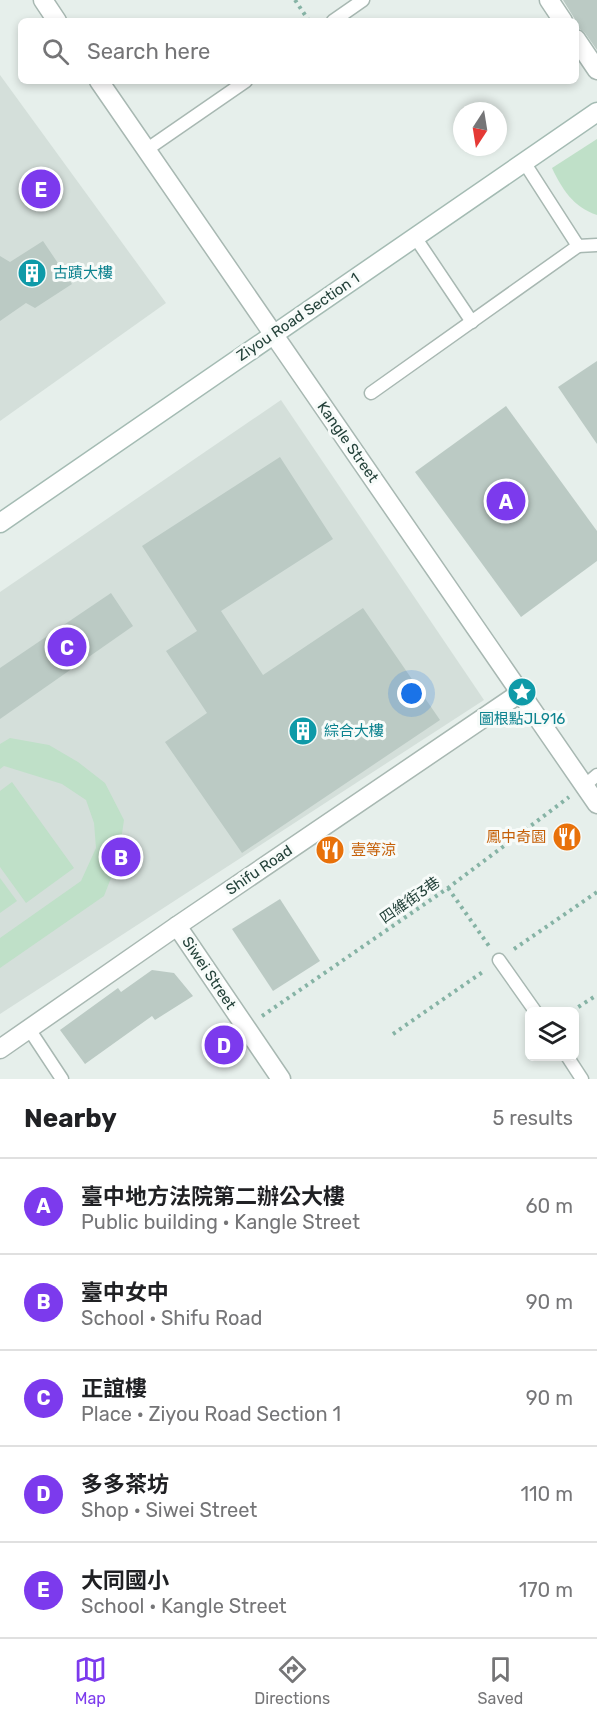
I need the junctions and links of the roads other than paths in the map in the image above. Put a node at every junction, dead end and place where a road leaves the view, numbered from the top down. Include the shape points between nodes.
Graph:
1 (43, 0) edge
2 (363, 0) edge
3 (549, 0) edge
4 (55, 18) edge
5 (337, 18) edge
6 (561, 18) edge
7 (579, 43) edge
8 (597, 70) edge
9 (101, 84) edge
10 (242, 84) edge
11 (597, 112) edge
12 (146, 150) junction
13 (524, 162) junction
14 (415, 237) junction
15 (597, 245) edge
16 (578, 246) junction
17 (472, 322) junction
18 (273, 334) junction
19 (371, 393) dead end
20 (0, 523) edge
21 (520, 693) junction
22 (590, 780) edge
23 (597, 804) edge
24 (177, 926) junction
25 (499, 960) road end
26 (532, 1007) edge
27 (29, 1029) junction
28 (0, 1049) edge
29 (570, 1061) edge
30 (62, 1079) edge
31 (281, 1079) edge
32 (582, 1079) edge

1 - 4 street
2 - 5 lane
3 - 6 street
7 - 8 street
9 - 12 street, Kangle Street
10 - 12 lane
11 - 13 street, Ziyou Road Section 1
12 - 18 street, Kangle Street
13 - 14 street, Ziyou Road Section 1
13 - 16 lane
14 - 17 lane
14 - 18 street, Ziyou Road Section 1
15 - 16 lane
16 - 17 lane
17 - 19 lane
18 - 20 street, Ziyou Road Section 1
18 - 21 street, Kangle Street
21 - 22 street, Kangle Street
21 - 24 street, Shifu Road
22 - 23 street, Kangle Street
24 - 27 street, Shifu Road
24 - 31 street, Siwei Street
25 - 26 lane
27 - 28 street, Shifu Road
27 - 30 lane
29 - 32 lane

